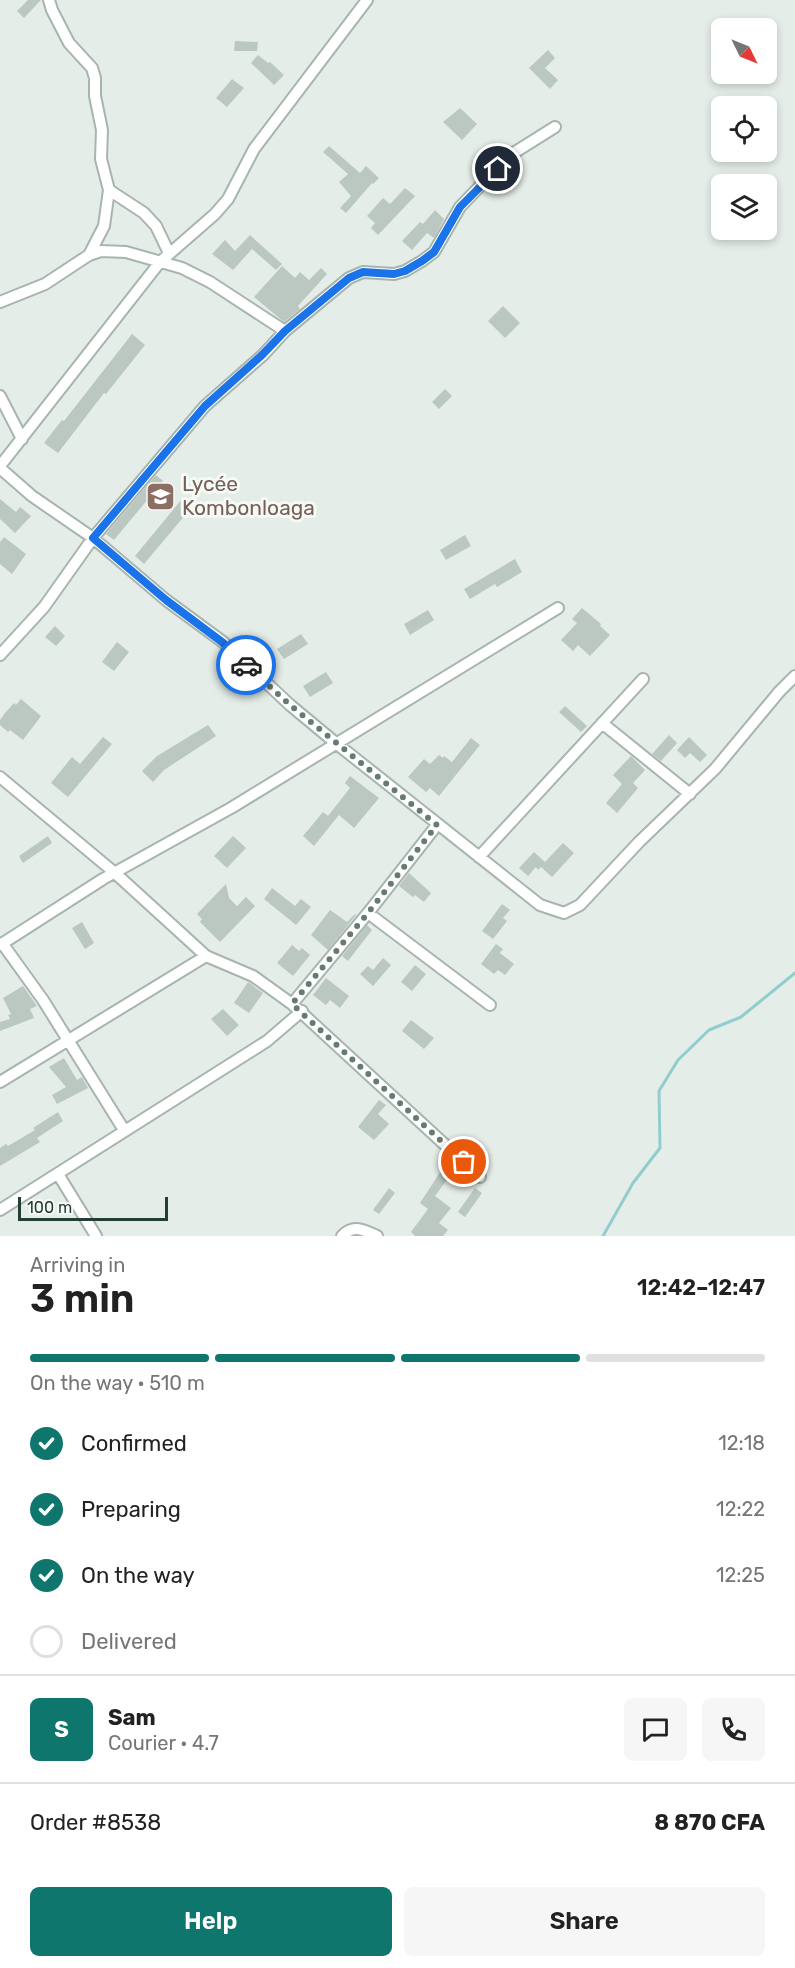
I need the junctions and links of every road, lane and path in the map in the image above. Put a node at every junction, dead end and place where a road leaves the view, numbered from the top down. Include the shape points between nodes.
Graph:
1 (49, 0) edge
2 (367, 0) edge
3 (555, 127) dead end
4 (108, 190) junction
5 (169, 253) junction
6 (89, 255) junction
7 (160, 262) junction
8 (0, 302) edge
9 (285, 331) junction
10 (0, 396) edge
11 (22, 439) junction
12 (0, 467) edge
13 (93, 538) junction
14 (558, 608) dead end
15 (0, 655) edge
16 (795, 676) edge
17 (643, 679) dead end
18 (602, 723) junction
19 (337, 744) junction
20 (0, 777) edge
21 (690, 794) junction
22 (437, 825) junction
23 (479, 857) junction
24 (115, 873) junction
25 (368, 913) junction
26 (1, 944) edge
27 (206, 956) junction
28 (292, 1004) junction
29 (490, 1005) dead end
30 (302, 1011) junction
31 (69, 1041) junction
32 (0, 1082) edge
33 (124, 1130) junction
34 (58, 1174) junction
35 (480, 1177) dead end
36 (0, 1210) edge
37 (96, 1236) edge
38 (342, 1236) edge
39 (377, 1236) edge

1 - 4 street via 69,43 94,74 94,96 102,130 101,159
2 - 5 street via 254,149 228,198
3 - 9 street via 512,154 483,183 460,207 434,252 405,271 363,272 349,278
4 - 5 street via 144,213 156,226
4 - 6 street via 104,226
5 - 7 street
6 - 7 street via 101,251 126,252
6 - 8 street via 45,284
7 - 9 street via 210,282
7 - 11 street
9 - 13 street via 205,406
10 - 11 street
11 - 12 street
12 - 13 street via 32,496
13 - 15 street via 44,607
13 - 19 street via 222,642
14 - 19 street
16 - 21 street
17 - 18 street
18 - 21 street
18 - 23 street
19 - 22 street
19 - 24 street
20 - 24 street
21 - 23 street via 580,905 564,913 540,905
22 - 23 street
22 - 25 street
24 - 26 street
24 - 27 street
25 - 28 street
25 - 29 street
26 - 31 street
27 - 28 street via 261,981
27 - 31 street
28 - 30 street
30 - 33 street via 267,1041
30 - 35 street
31 - 32 street
31 - 33 street
33 - 34 street
34 - 36 street
34 - 37 street
38 - 39 street via 355,1228

